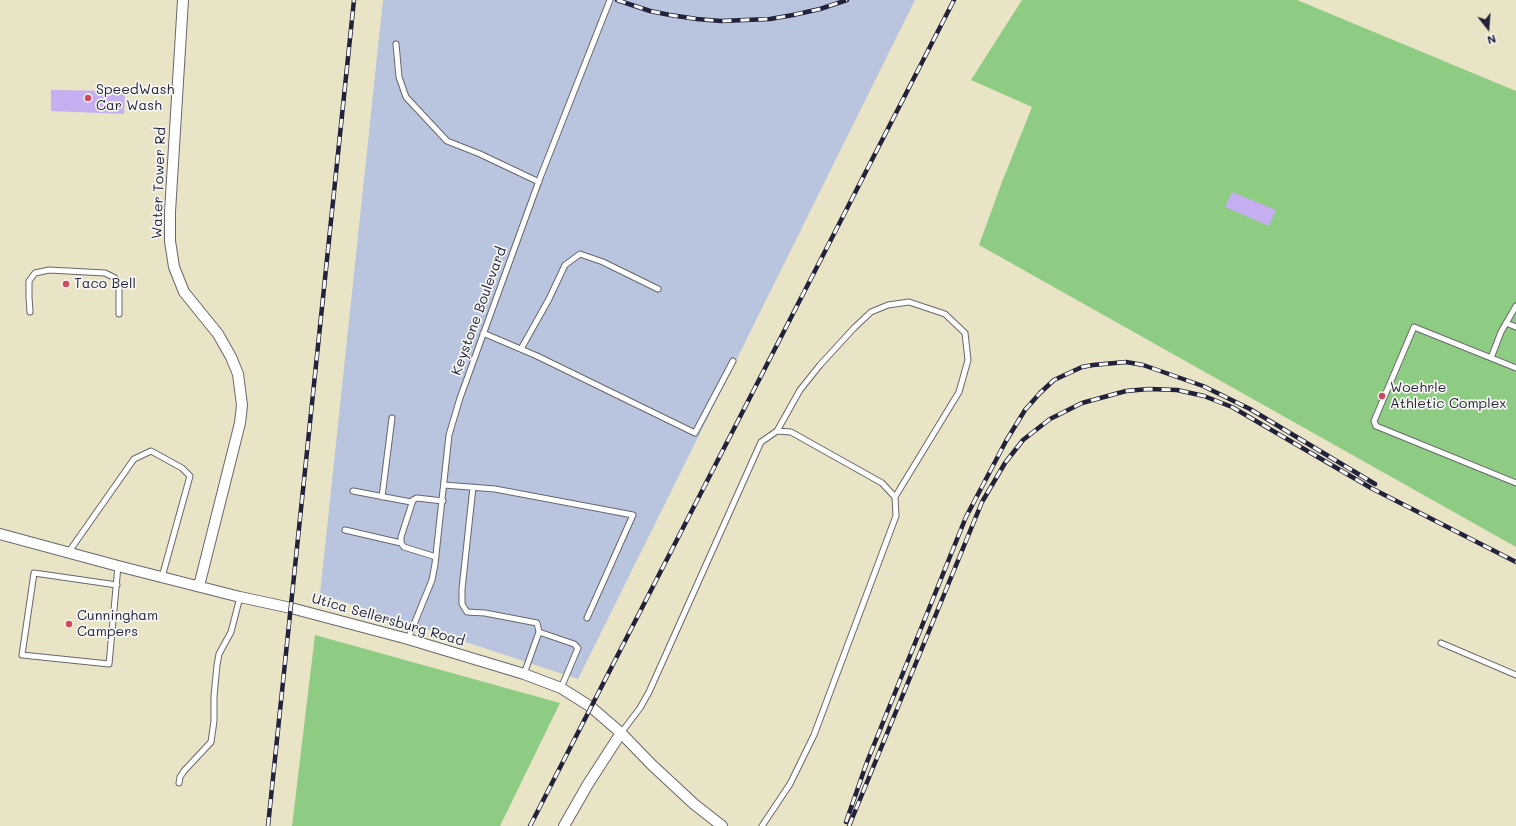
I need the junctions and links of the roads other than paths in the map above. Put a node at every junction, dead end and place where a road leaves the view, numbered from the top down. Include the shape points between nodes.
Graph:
1 (182, 0) edge
2 (610, 0) edge
3 (396, 44) dead end
4 (539, 182) junction
5 (658, 289) dead end
6 (1516, 306) edge
7 (30, 312) dead end
8 (119, 314) dead end
9 (1506, 323) junction
10 (1516, 327) edge
11 (483, 333) junction
12 (521, 349) junction
13 (1491, 358) junction
14 (733, 361) dead end
15 (1516, 368) edge
16 (392, 418) dead end
17 (777, 431) junction
18 (1516, 483) edge
19 (444, 485) junction
20 (473, 487) junction
21 (353, 491) dead end
22 (382, 497) junction
23 (895, 497) junction
24 (443, 501) junction
25 (411, 502) junction
26 (345, 530) dead end
27 (0, 534) edge
28 (401, 543) junction
29 (68, 553) junction
30 (436, 557) junction
31 (118, 566) junction
32 (162, 577) junction
33 (117, 585) junction
34 (199, 586) junction
35 (240, 597) junction
36 (587, 618) dead end
37 (539, 632) junction
38 (408, 639) junction
39 (1441, 643) dead end
40 (524, 674) junction
41 (1516, 675) edge
42 (561, 688) junction
43 (621, 733) junction
44 (179, 783) dead end
45 (564, 826) edge
46 (722, 826) edge
47 (762, 826) edge

1 - 34 street, Water Tower Rd via 170,241 174,268 184,292 218,334 231,357 238,374 242,405 240,424
2 - 4 lane, Keystone Boulevard
3 - 4 lane via 399,77 406,97 447,141
4 - 11 lane, Keystone Boulevard
5 - 12 lane via 580,254 565,265
6 - 9 lane
7 - 8 lane via 29,280 35,273 48,270 105,273 115,278 119,288
9 - 10 lane
9 - 13 lane
11 - 12 lane
11 - 19 lane, Keystone Boulevard via 449,435
12 - 14 lane via 695,433
13 - 15 lane
13 - 18 lane via 1414,327 1374,421 1376,426
16 - 22 lane
17 - 23 lane via 791,432 882,483
17 - 23 lane via 800,390 820,365 871,312 888,305 909,302 945,314 965,333 968,360 959,392
17 - 43 lane via 761,442 649,692
19 - 20 lane
19 - 24 lane, Keystone Boulevard
20 - 36 lane via 633,516
20 - 37 lane via 462,604 467,612 537,623
21 - 22 lane
22 - 25 lane
23 - 47 lane via 896,516 814,735 790,784
24 - 25 lane via 417,498
24 - 30 lane, Keystone Boulevard
25 - 28 lane
26 - 28 lane
27 - 29 street, Utica Sellersburg Road
28 - 30 lane via 404,547
29 - 31 street, Utica Sellersburg Road
29 - 32 lane via 134,459 151,451 182,468 190,476
30 - 38 lane, Keystone Boulevard via 432,580
31 - 32 street, Utica Sellersburg Road
31 - 33 lane
32 - 34 street, Utica Sellersburg Road
33 - 33 lane via 34,573 22,655 109,664
34 - 35 street, Utica Sellersburg Road
35 - 38 street, Utica Sellersburg Road
35 - 44 lane via 231,632 219,654 211,742 184,771
37 - 40 lane
37 - 42 lane via 574,644 578,648
38 - 40 street, Utica Sellersburg Road
39 - 41 lane
40 - 42 street, Utica Sellersburg Road
42 - 43 street, Utica Sellersburg Road via 591,707
43 - 45 street
43 - 46 street, Utica Sellersburg Road via 688,800

